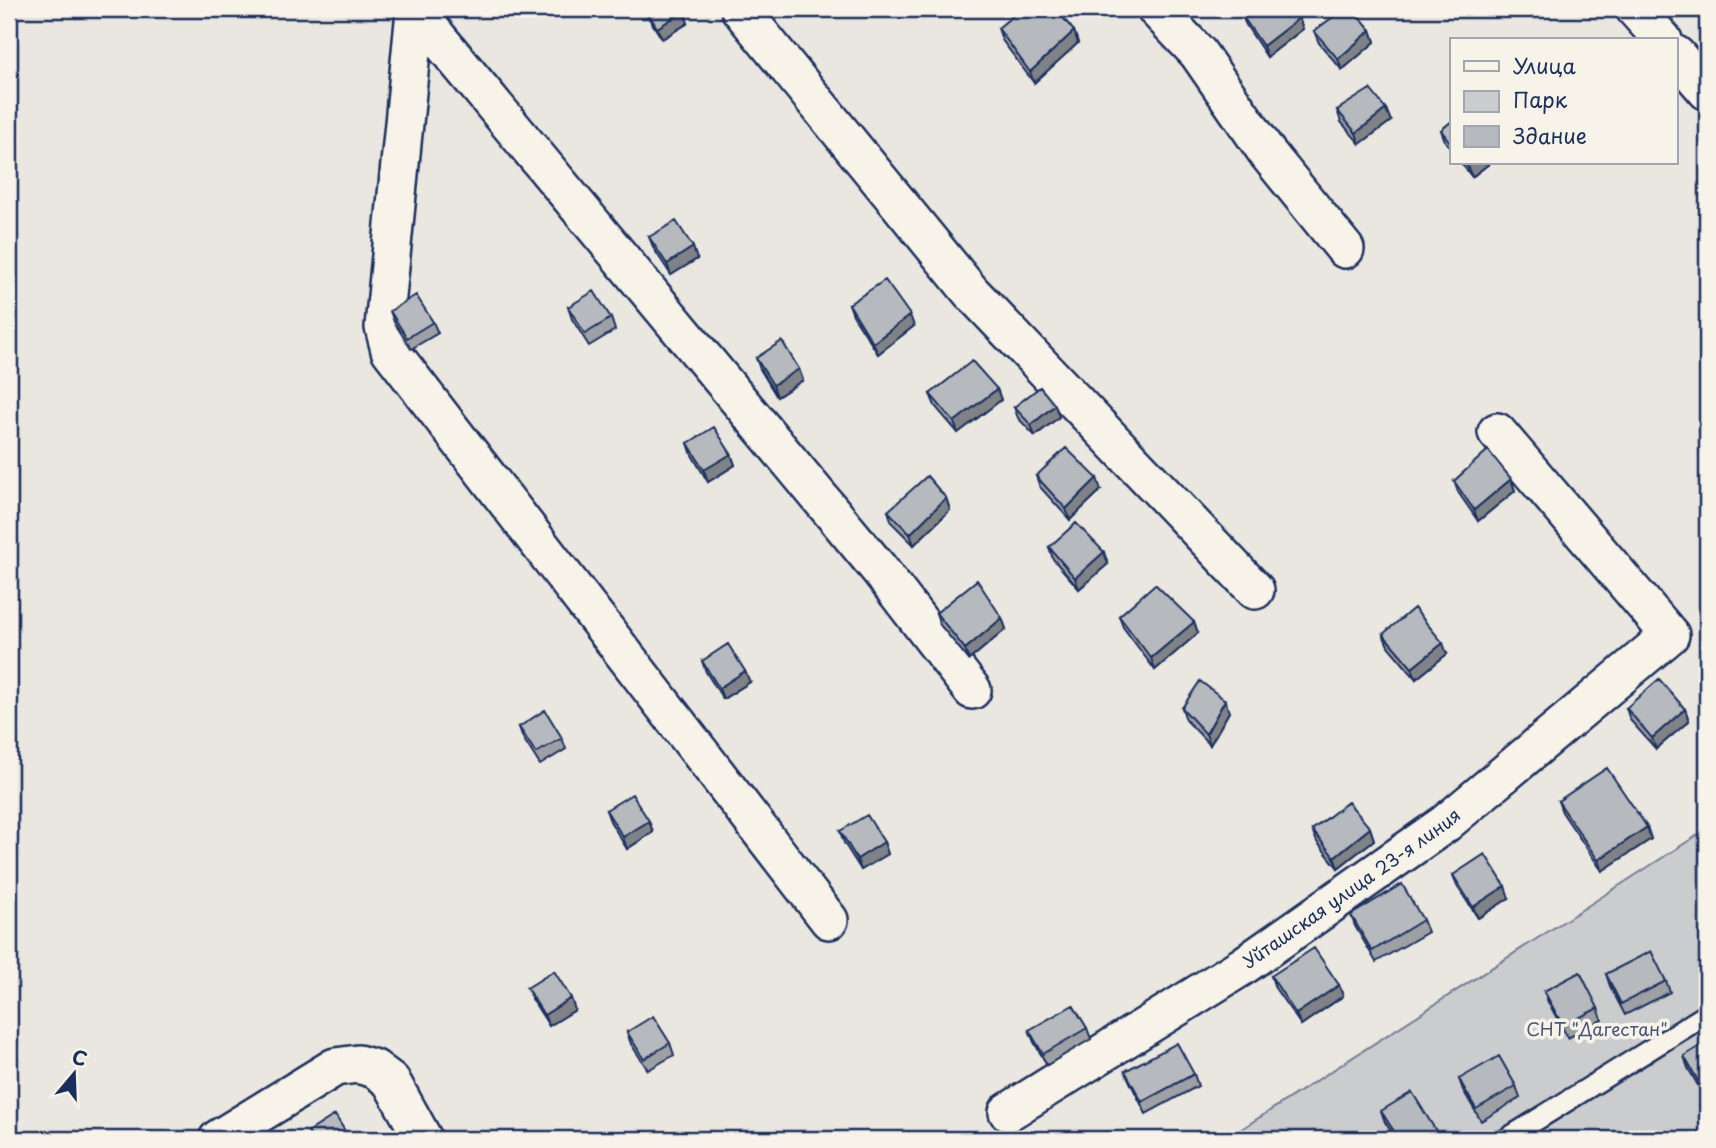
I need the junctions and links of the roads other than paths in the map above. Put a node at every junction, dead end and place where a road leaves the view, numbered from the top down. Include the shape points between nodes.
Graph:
1 (740, 9) edge
2 (1156, 9) edge
3 (1635, 9) edge
4 (415, 10) edge
5 (1661, 38) edge
6 (1678, 57) edge
7 (1707, 90) edge
8 (1345, 249) dead end
9 (1497, 432) dead end
10 (1255, 590) dead end
11 (972, 690) dead end
12 (830, 920) dead end
13 (1707, 1014) edge
14 (1008, 1112) dead end
15 (218, 1139) edge
16 (423, 1139) edge
17 (1506, 1139) edge

1 - 10 street via 971,292
2 - 8 street via 1198,52 1268,154
3 - 5 street
4 - 11 street via 851,534
4 - 12 street via 384,327 390,350
6 - 7 street
9 - 14 street, Уйташская улица 23-я линия via 1670,635 1446,823 1243,966
13 - 17 lane
15 - 16 street via 335,1067 358,1064 391,1081

